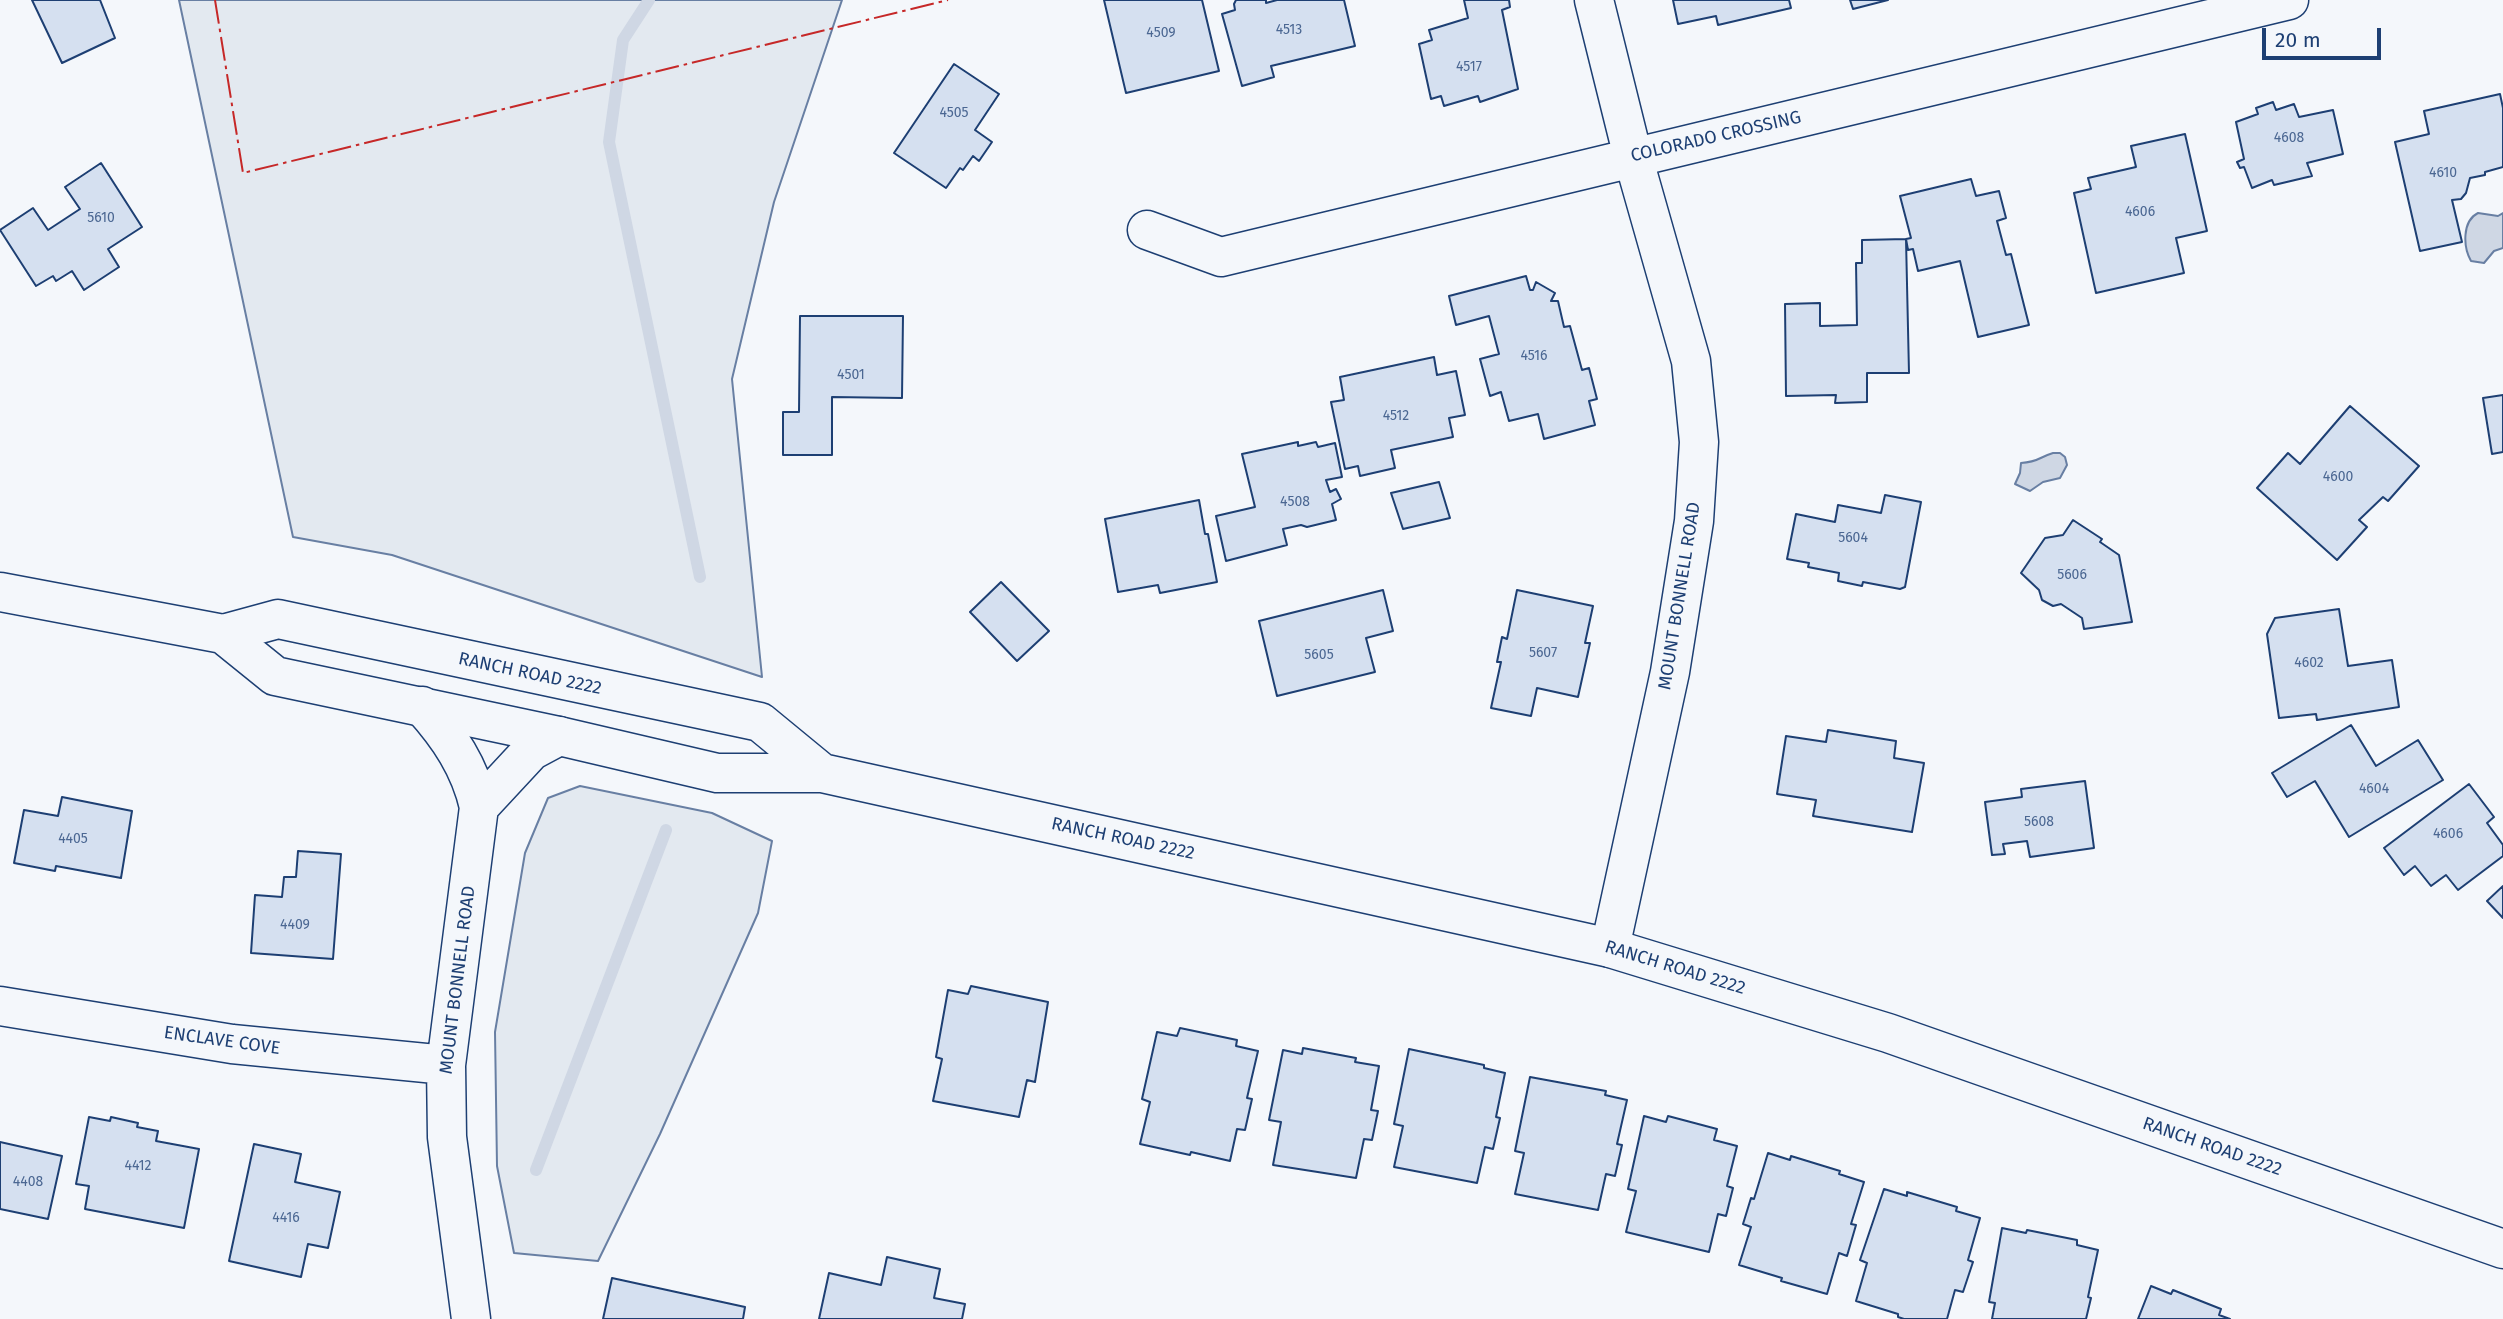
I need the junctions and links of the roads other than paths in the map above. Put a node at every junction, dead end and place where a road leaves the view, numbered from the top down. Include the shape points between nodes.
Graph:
1 (1594, 0) edge
2 (2289, 0) edge
3 (1633, 157) junction
4 (1147, 230) dead end
5 (0, 593) edge
6 (223, 634) junction
7 (422, 706) junction
8 (559, 736) junction
9 (822, 773) junction
10 (479, 807) junction
11 (1610, 948) junction
12 (0, 1006) edge
13 (446, 1065) junction
14 (2503, 1249) edge
15 (471, 1319) edge

1 - 3 street, MOUNT BONNELL ROAD
2 - 3 street, COLORADO CROSSING
3 - 4 street, COLORADO CROSSING via 1220,257
3 - 11 street, MOUNT BONNELL ROAD via 1691,361 1699,442 1695,521 1670,672
5 - 6 street, RANCH ROAD 2222
6 - 7 street, RANCH ROAD 2222 via 275,676
6 - 9 street, RANCH ROAD 2222 via 278,619 760,722
7 - 8 street, RANCH ROAD 2222
7 - 10 street, MOUNT BONNELL ROAD via 459,754 474,783
8 - 9 street, RANCH ROAD 2222 via 717,773
8 - 10 street via 531,751
9 - 11 street, RANCH ROAD 2222
10 - 13 street, MOUNT BONNELL ROAD
11 - 14 street, RANCH ROAD 2222 via 1888,1033
12 - 13 street, ENCLAVE COVE via 232,1044
13 - 15 street, MOUNT BONNELL ROAD via 447,1136

